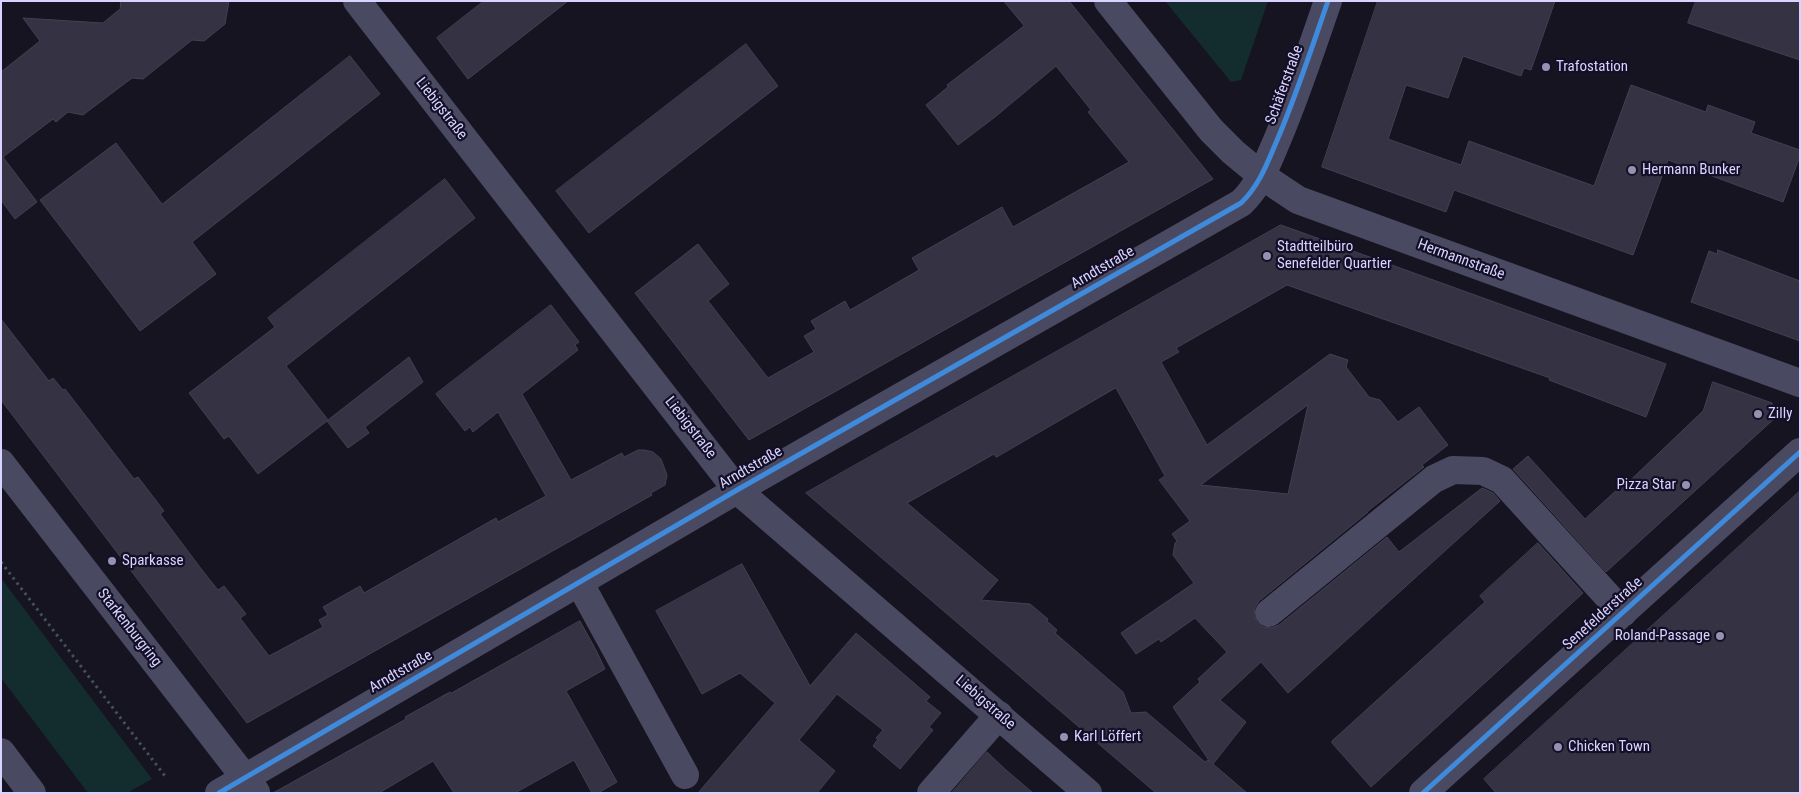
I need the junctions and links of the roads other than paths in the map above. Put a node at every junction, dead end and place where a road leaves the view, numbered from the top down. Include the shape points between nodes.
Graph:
1 (357, 1) edge
2 (1108, 1) edge
3 (1328, 1) edge
4 (1262, 176) junction
5 (1800, 384) edge
6 (1800, 452) edge
7 (1, 463) edge
8 (737, 490) junction
9 (579, 582) junction
10 (1270, 613) dead end
11 (1622, 613) junction
12 (999, 715) junction
13 (1, 752) edge
14 (685, 775) dead end
15 (251, 785) edge
16 (32, 793) edge
17 (219, 793) edge
18 (931, 793) edge
19 (1088, 793) edge
20 (1423, 793) edge

1 - 8 street, Liebigstraße
2 - 4 street, Hermannstraße via 1211,130
3 - 4 street, Schäferstraße via 1293,102
4 - 5 street, Hermannstraße via 1298,200
4 - 8 street, Arndtstraße via 1251,194 1229,210
6 - 11 street, Senefelderstraße
7 - 15 street, Starkenburgring
8 - 9 street, Arndtstraße
8 - 12 street, Liebigstraße
9 - 14 street
9 - 15 street, Arndtstraße
10 - 11 street via 1434,479 1453,470 1483,471 1502,480
11 - 20 street, Senefelderstraße
12 - 18 street
12 - 19 street, Liebigstraße
13 - 16 street
15 - 17 street, Arndtstraße

